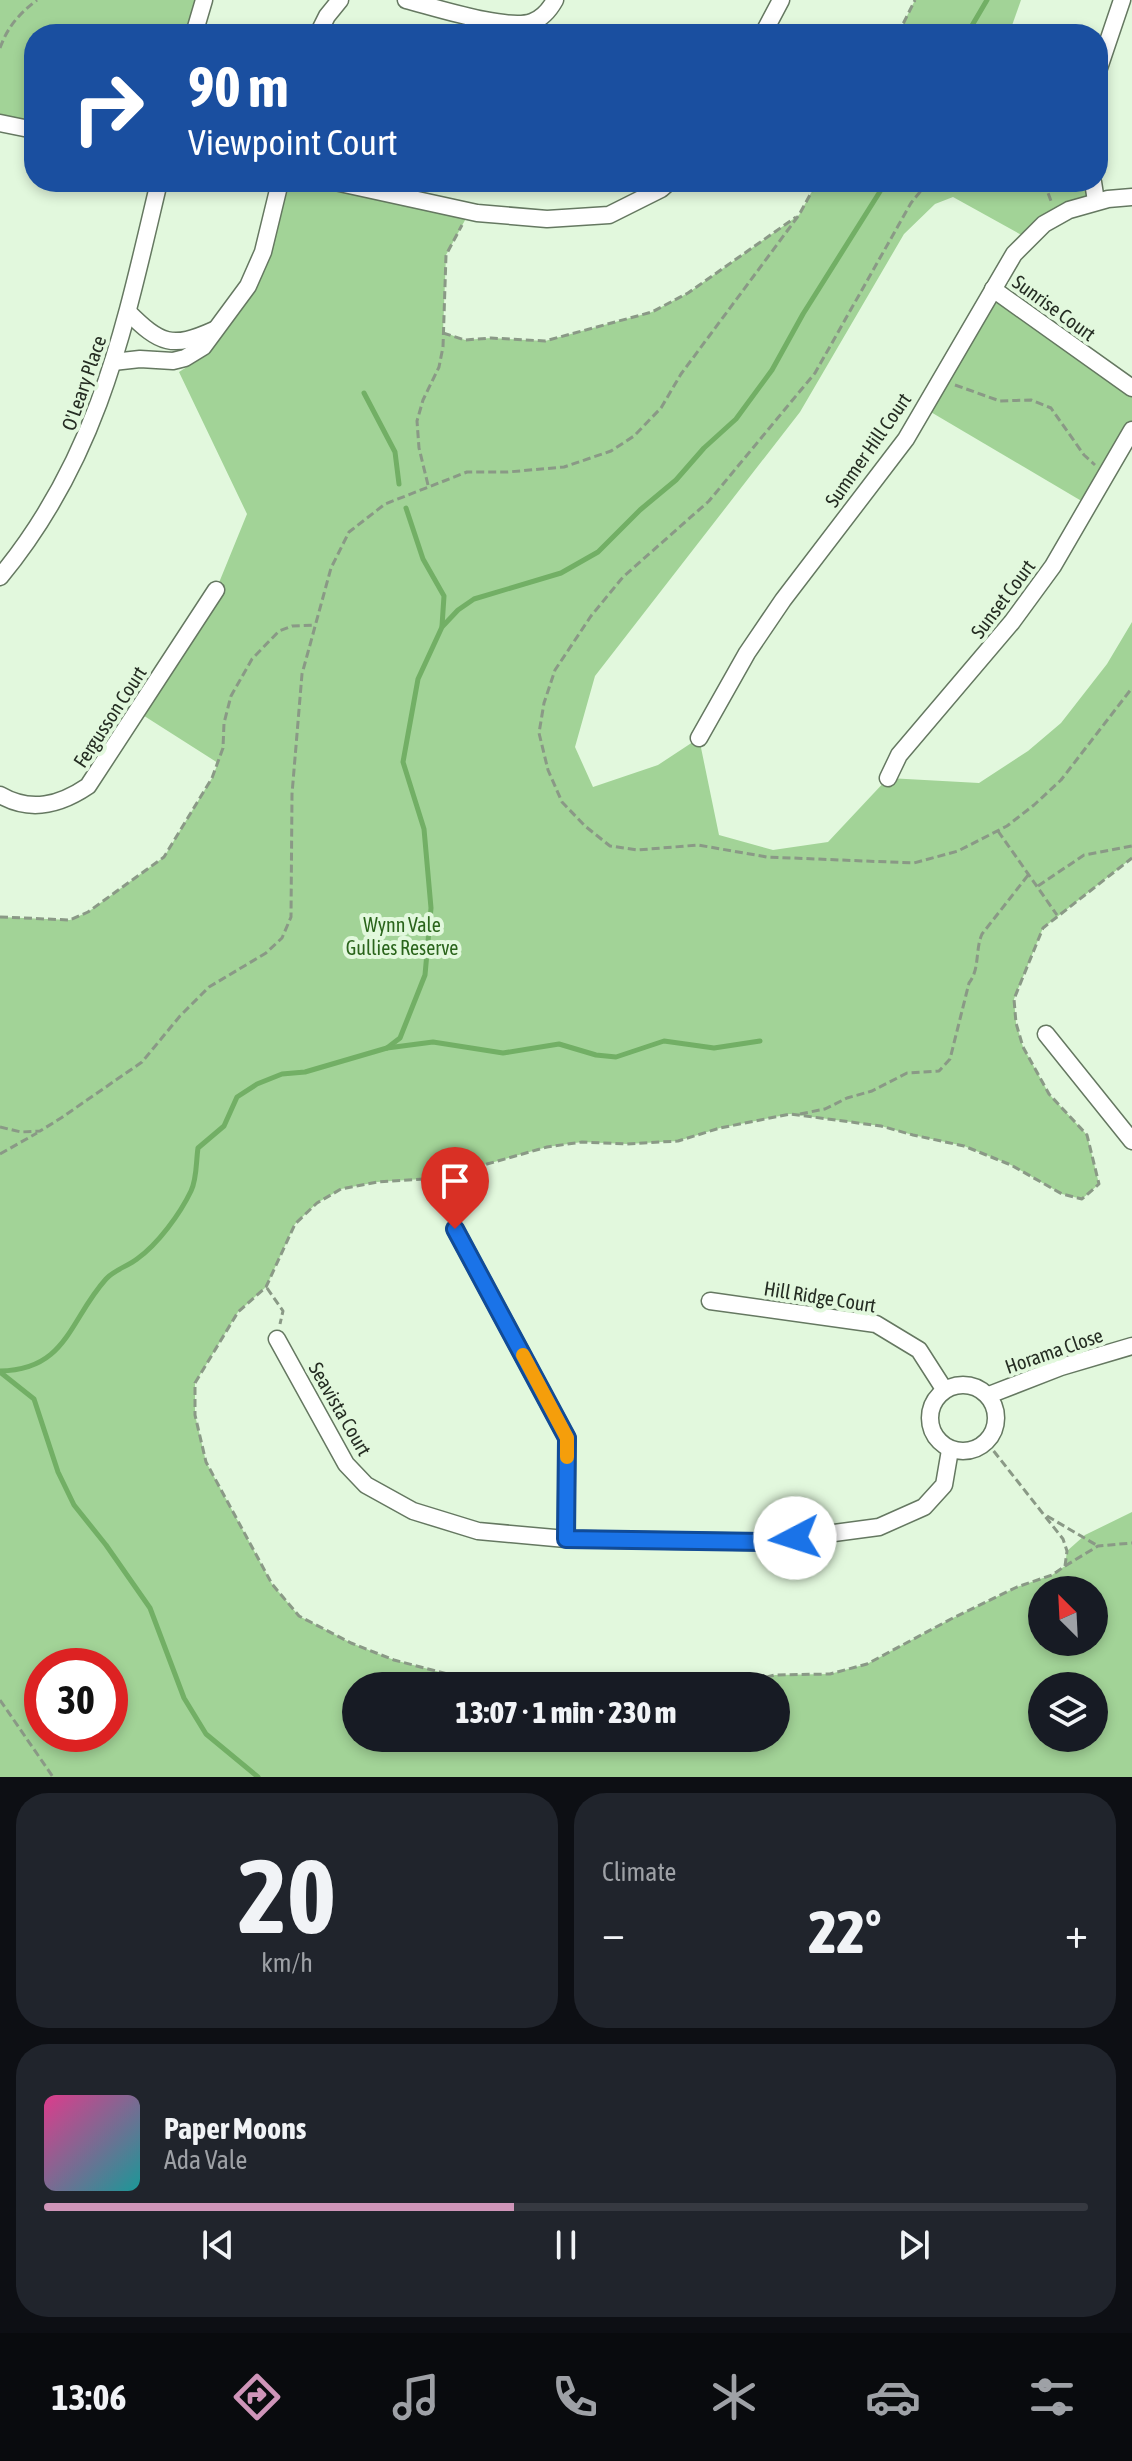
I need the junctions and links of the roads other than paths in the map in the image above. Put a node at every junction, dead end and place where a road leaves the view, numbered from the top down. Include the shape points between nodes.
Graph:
1 (204, 0) edge
2 (340, 0) edge
3 (406, 0) edge
4 (555, 0) edge
5 (781, 0) edge
6 (1122, 0) edge
7 (197, 24) edge
8 (323, 24) edge
9 (768, 24) edge
10 (1108, 41) edge
11 (0, 123) edge
12 (24, 128) edge
13 (157, 192) edge
14 (278, 192) edge
15 (382, 192) edge
16 (655, 192) edge
17 (1095, 192) edge
18 (1132, 197) edge
19 (1096, 201) junction
20 (993, 289) junction
21 (128, 312) junction
22 (216, 330) junction
23 (113, 362) junction
24 (1132, 388) edge
25 (1132, 430) edge
26 (0, 577) edge
27 (216, 590) dead end
28 (699, 738) dead end
29 (888, 778) dead end
30 (0, 795) edge
31 (1046, 1034) dead end
32 (1132, 1141) edge
33 (455, 1229) dead end
34 (710, 1301) dead end
35 (277, 1339) road end
36 (1132, 1346) edge
37 (944, 1389) junction
38 (989, 1395) junction
39 (950, 1450) junction
40 (566, 1539) junction

1 - 7 street
2 - 8 street
3 - 4 street via 513,24 534,21
5 - 9 street
6 - 10 street
11 - 12 street
13 - 21 street, O'Leary Place
14 - 22 street via 253,275
15 - 16 street via 470,211 547,219 609,215
17 - 19 street
18 - 19 street, Summer Hill Court
19 - 20 street, Summer Hill Court via 1059,215 1027,238
20 - 24 street, Sunrise Court
20 - 28 street, Summer Hill Court via 906,439 783,600
21 - 22 street via 148,332 177,342
21 - 23 street, O'Leary Place
22 - 23 street via 185,358
23 - 26 street, O'Leary Place via 69,474
25 - 29 street, Sunset Court via 1047,575 899,755
27 - 30 street, Fergusson Court via 88,786 46,806
31 - 32 street
33 - 40 street via 567,1438
34 - 37 street, Hill Ridge Court via 876,1324 919,1350
35 - 40 street, Seavista Court via 346,1464 366,1485 413,1511 478,1531
36 - 38 street, Horama Close
37 - 38 street via 975,1386
37 - 39 street via 930,1406 931,1432
38 - 39 street via 995,1430 976,1449
39 - 40 street, Seavista Court via 944,1485 924,1507 879,1527 766,1542

